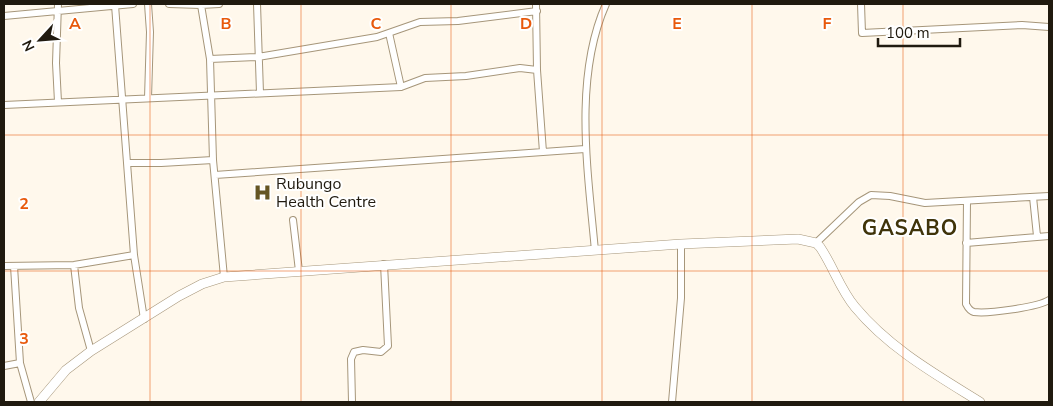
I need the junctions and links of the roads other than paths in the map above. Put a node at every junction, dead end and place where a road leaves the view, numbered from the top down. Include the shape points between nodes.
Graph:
1 (133, 4) edge
2 (148, 4) edge
3 (169, 4) edge
4 (219, 4) edge
5 (257, 4) edge
6 (606, 4) edge
7 (861, 4) edge
8 (115, 5) edge
9 (201, 5) junction
10 (58, 7) edge
11 (537, 7) edge
12 (4, 16) edge
13 (1049, 26) edge
14 (389, 33) junction
15 (258, 57) junction
16 (210, 59) junction
17 (537, 70) junction
18 (400, 87) junction
19 (260, 93) junction
20 (211, 95) junction
21 (148, 98) junction
22 (122, 100) junction
23 (58, 102) junction
24 (4, 105) edge
25 (585, 149) junction
26 (543, 152) junction
27 (213, 160) junction
28 (128, 163) junction
29 (215, 175) junction
30 (1049, 196) edge
31 (1033, 197) junction
32 (967, 201) junction
33 (293, 220) dead end
34 (1037, 236) junction
35 (1049, 237) edge
36 (816, 243) junction
37 (966, 243) junction
38 (681, 244) junction
39 (595, 251) junction
40 (134, 255) junction
41 (384, 264) junction
42 (74, 265) junction
43 (4, 266) edge
44 (14, 266) junction
45 (299, 271) junction
46 (224, 277) junction
47 (1049, 300) edge
48 (144, 319) junction
49 (91, 351) junction
50 (20, 363) junction
51 (4, 366) edge
52 (31, 402) edge
53 (39, 402) edge
54 (352, 402) edge
55 (672, 402) edge
56 (980, 402) edge

1 - 8 street
2 - 21 street
3 - 9 street
4 - 9 street
5 - 15 street
6 - 25 street via 596,32 587,85
7 - 13 street via 862,33
8 - 10 street
8 - 22 street
9 - 16 street
10 - 12 street
10 - 23 street
11 - 14 street via 458,21 420,22
11 - 17 street
14 - 15 street
14 - 18 street
15 - 16 street
15 - 19 street
16 - 20 street
17 - 18 street via 520,68 425,78
17 - 26 street
18 - 19 street
19 - 20 street
20 - 21 street
20 - 27 street
21 - 22 street
22 - 23 street
22 - 28 street
23 - 24 street
25 - 26 street
25 - 39 street
26 - 29 street
27 - 28 street
27 - 29 street
28 - 40 street
29 - 46 street
30 - 31 street
31 - 32 street
31 - 34 street
32 - 36 street via 925,203 872,195 859,202
32 - 37 street
33 - 45 street
34 - 35 street
34 - 37 street
36 - 38 main road via 798,239
36 - 56 main road via 855,307 881,334 915,362
37 - 47 street via 968,309 988,312
38 - 39 main road
38 - 55 street via 681,298
39 - 41 main road
40 - 42 street
40 - 48 street
41 - 45 main road
41 - 54 street via 388,346 381,352 354,352 351,358
42 - 44 street
42 - 49 street via 79,308
43 - 44 street
44 - 50 street
45 - 46 main road
46 - 48 main road via 202,284
48 - 49 main road
49 - 53 main road via 66,370
50 - 51 street
50 - 52 street

